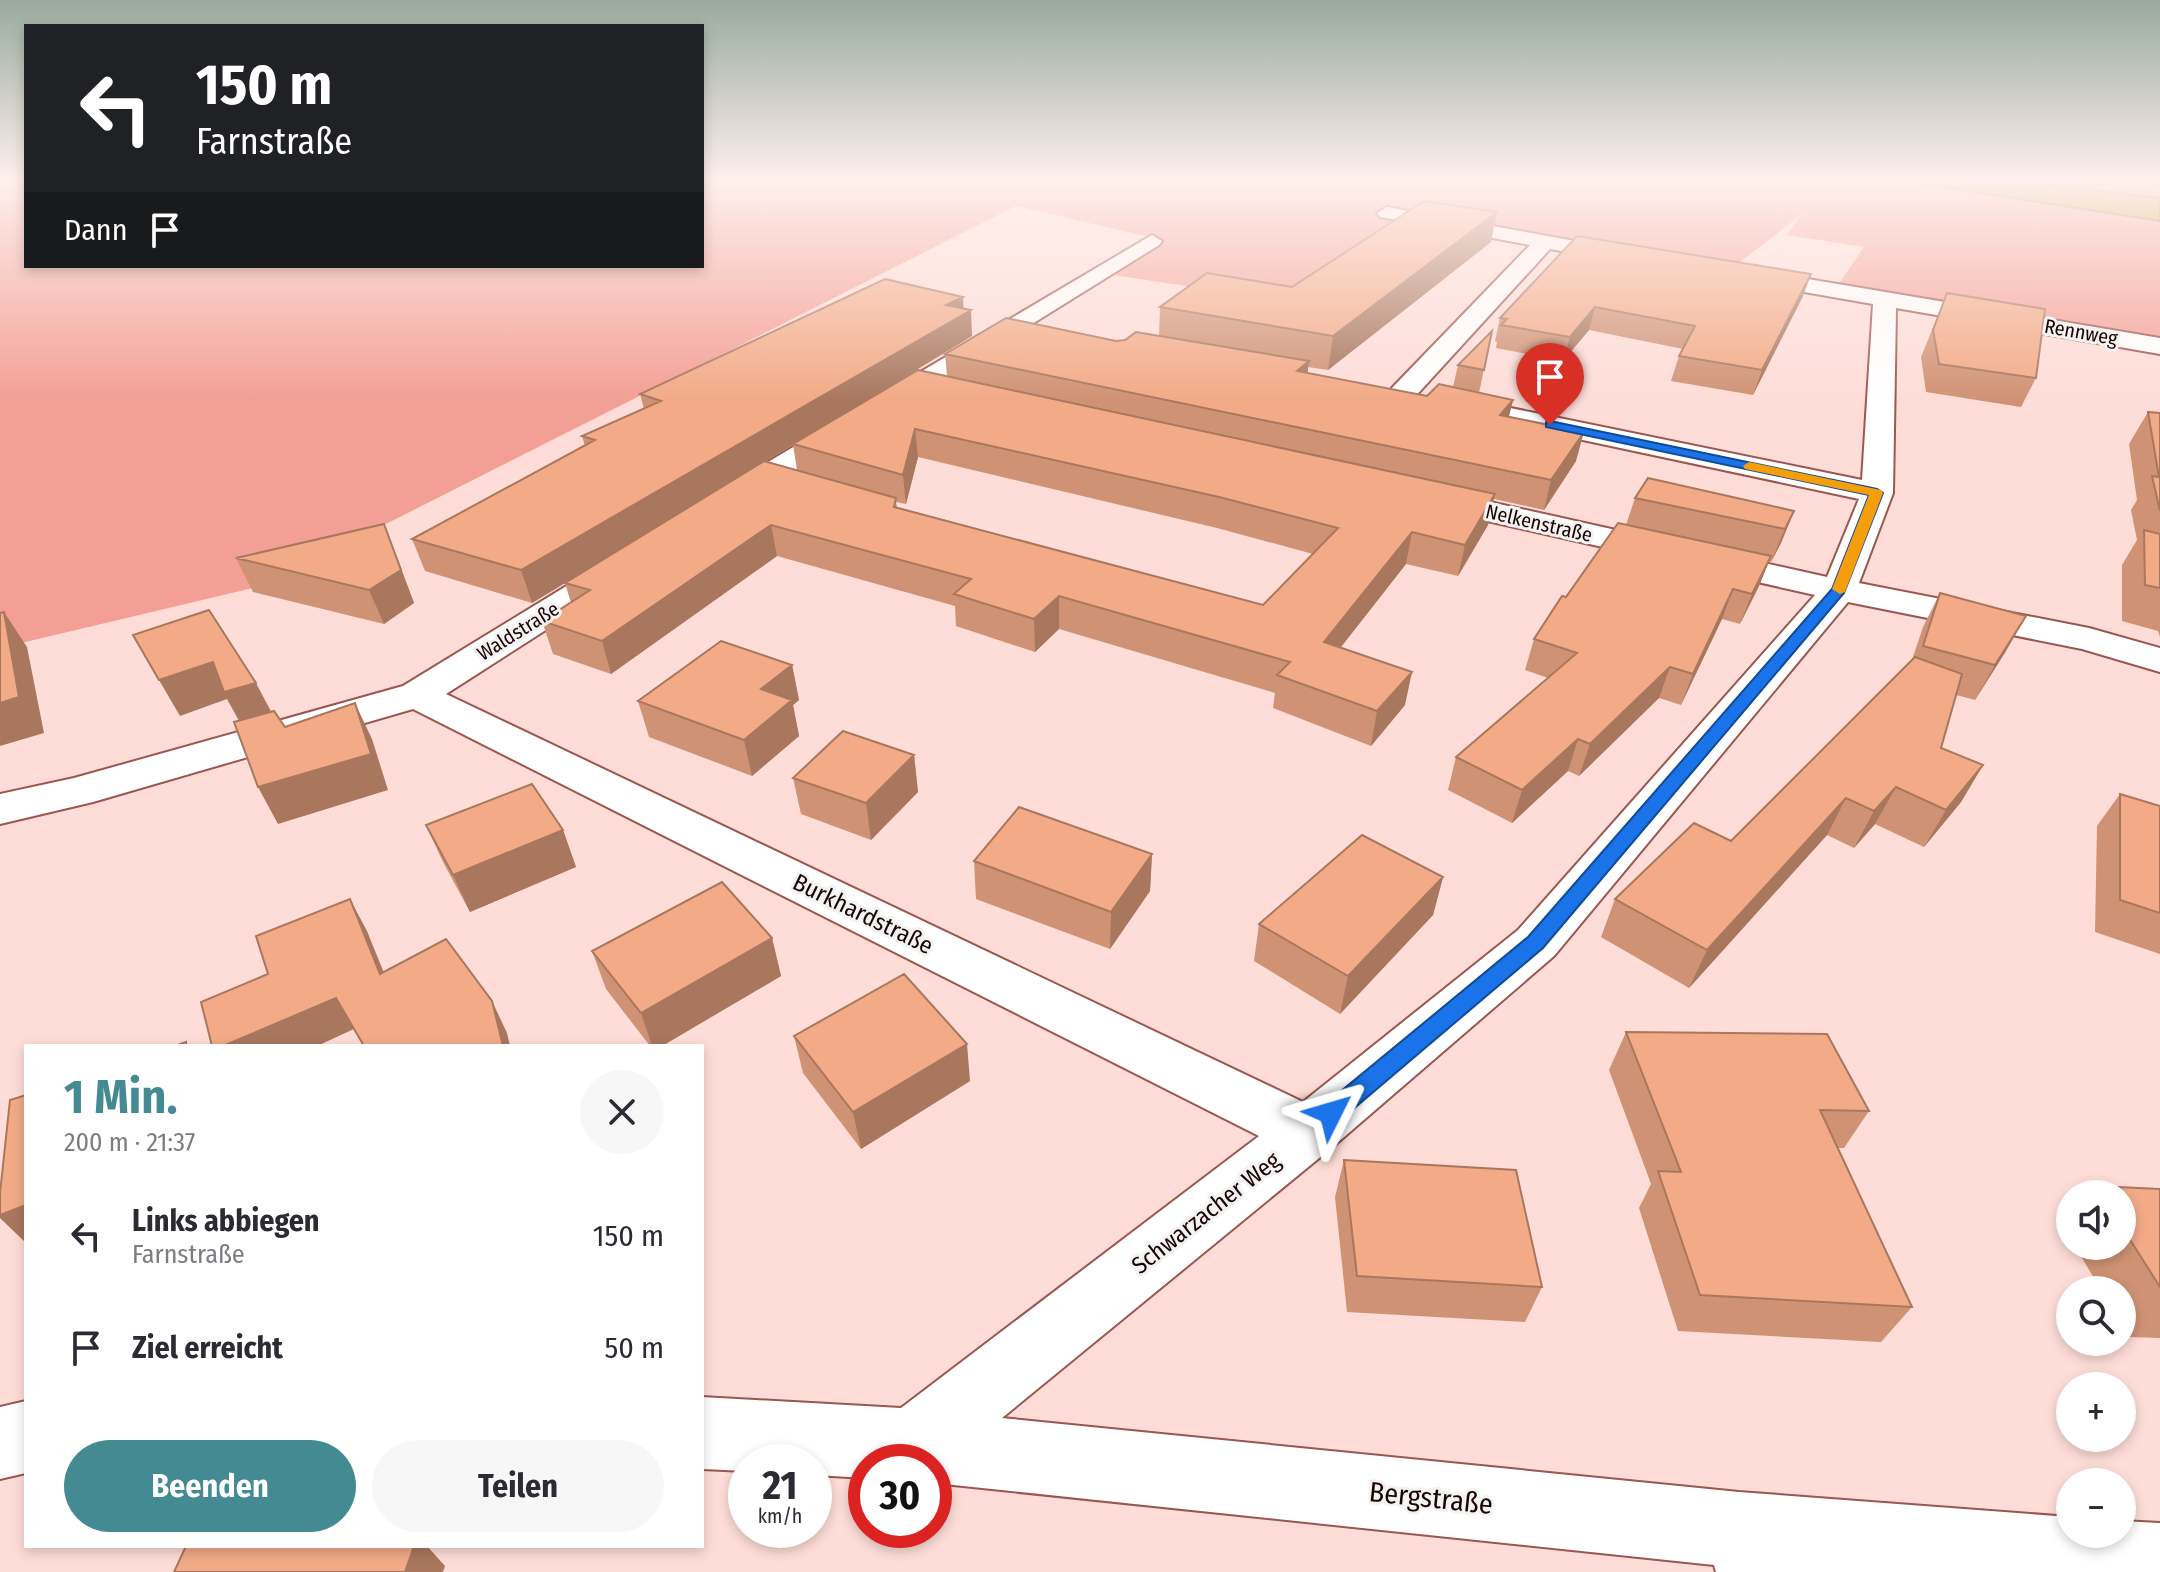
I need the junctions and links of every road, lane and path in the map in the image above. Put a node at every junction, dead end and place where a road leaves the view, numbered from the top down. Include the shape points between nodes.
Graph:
1 (1130, 254) edge
2 (1533, 254) edge
3 (1616, 254) edge
4 (1652, 260) edge
5 (1730, 273) edge
6 (1885, 298) junction
7 (1013, 326) junction
8 (1060, 334) edge
9 (2160, 346) edge
10 (918, 385) junction
11 (1371, 388) edge
12 (1402, 394) junction
13 (964, 395) edge
14 (765, 476) junction
15 (810, 489) edge
16 (1877, 493) junction
17 (1409, 494) edge
18 (698, 518) edge
19 (645, 552) edge
20 (1839, 590) junction
21 (2160, 660) edge
22 (417, 695) junction
23 (0, 809) edge
24 (1308, 1132) junction
25 (704, 1433) edge
26 (24, 1437) edge
27 (0, 1443) edge
28 (895, 1444) edge
29 (913, 1444) edge
30 (952, 1450) edge
31 (1747, 1551) edge
32 (2160, 1562) edge

1 - 7 street
2 - 12 street
3 - 4 street
5 - 6 street, Rennweg
6 - 9 street, Rennweg
6 - 16 street, Schwarzacher Weg
7 - 8 street
7 - 10 street
10 - 13 street
10 - 14 street
11 - 12 street
12 - 16 street
14 - 15 street
14 - 18 street
16 - 20 street, Schwarzacher Weg
17 - 20 street, Nelkenstraße
19 - 22 street, Waldstraße
20 - 21 street, Nelkenstraße via 2089,639
20 - 24 street, Schwarzacher Weg via 1536,943
22 - 23 street, Waldstraße
22 - 24 street, Burkhardstraße
24 - 29 street, Schwarzacher Weg
25 - 28 street, Bergstraße
26 - 27 street
30 - 31 street, Bergstraße
31 - 32 street, Bergstraße

